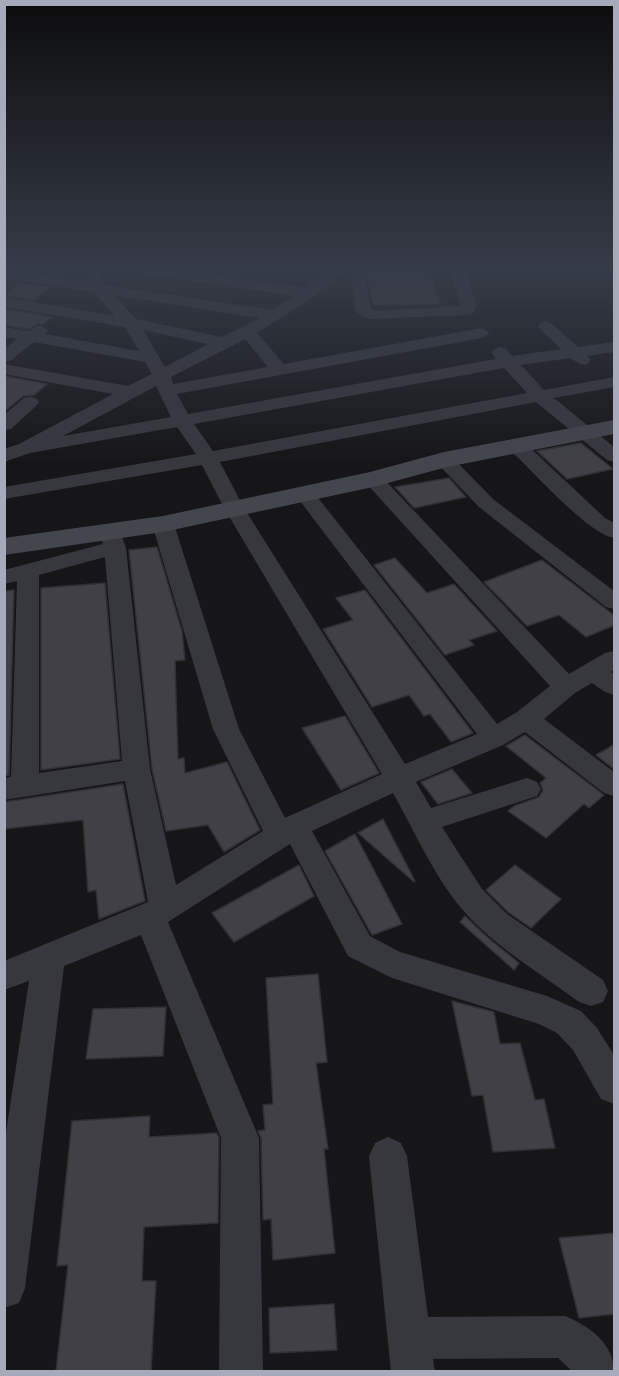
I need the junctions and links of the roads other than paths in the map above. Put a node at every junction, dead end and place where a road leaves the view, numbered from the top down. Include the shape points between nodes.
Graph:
1 (27, 335) edge
2 (138, 335) edge
3 (191, 335) edge
4 (240, 335) edge
5 (251, 335) edge
6 (436, 335) edge
7 (484, 335) edge
8 (555, 335) edge
9 (33, 336) junction
10 (224, 342) junction
11 (615, 346) edge
12 (574, 352) junction
13 (4, 357) edge
14 (508, 362) junction
15 (4, 369) edge
16 (280, 371) junction
17 (160, 375) junction
18 (612, 382) edge
19 (132, 392) junction
20 (539, 396) junction
21 (30, 402) dead end
22 (182, 420) junction
23 (4, 425) edge
24 (615, 427) edge
25 (584, 433) junction
26 (517, 446) junction
27 (26, 448) junction
28 (4, 456) edge
29 (615, 456) edge
30 (208, 459) junction
31 (444, 460) junction
32 (373, 479) junction
33 (4, 493) edge
34 (304, 493) junction
35 (234, 508) junction
36 (163, 524) junction
37 (615, 532) edge
38 (112, 539) junction
39 (4, 547) edge
40 (16, 574) edge
41 (615, 602) edge
42 (607, 672) edge
43 (566, 687) junction
44 (526, 719) junction
45 (494, 738) junction
46 (136, 769) junction
47 (399, 778) junction
48 (615, 786) edge
49 (15, 788) edge
50 (527, 789) dead end
51 (424, 821) junction
52 (288, 831) junction
53 (158, 912) junction
54 (49, 957) junction
55 (4, 976) edge
56 (591, 991) dead end
57 (615, 1087) edge
58 (388, 1156) dead end
59 (4, 1288) edge
60 (411, 1355) edge
61 (241, 1371) edge
62 (595, 1371) edge

1 - 9 street
2 - 17 street
3 - 10 street
4 - 10 street
5 - 16 street
6 - 16 street
7 - 14 street
8 - 12 street
9 - 13 street
9 - 17 street
10 - 17 street
11 - 12 street
12 - 14 street
12 - 18 street
14 - 20 street
14 - 22 street
15 - 19 street
16 - 17 street
17 - 19 street
17 - 22 street
18 - 20 street
19 - 27 street
20 - 25 street
20 - 30 street
21 - 23 street
22 - 27 street
22 - 30 street
24 - 25 street
25 - 26 street
25 - 29 street
26 - 31 street
26 - 37 street via 598,522
27 - 28 street
30 - 33 street
30 - 35 street
31 - 32 street
31 - 41 street via 486,503
32 - 34 street
32 - 43 street
34 - 35 street
34 - 45 street
35 - 36 street
35 - 47 street
36 - 38 street
36 - 52 street via 226,729
38 - 39 street
38 - 40 street
38 - 46 street
40 - 49 street
42 - 43 street
43 - 44 street
44 - 45 street
44 - 48 street
45 - 47 street
46 - 49 street
46 - 53 street
47 - 51 street
47 - 52 street
50 - 51 street
51 - 56 street via 471,898 496,923
52 - 53 street
52 - 57 street via 359,946 392,964 547,1011 569,1022 585,1039
53 - 54 street
53 - 61 street via 240,1138
54 - 55 street
54 - 59 street
58 - 60 street
60 - 62 street via 565,1337 590,1358

